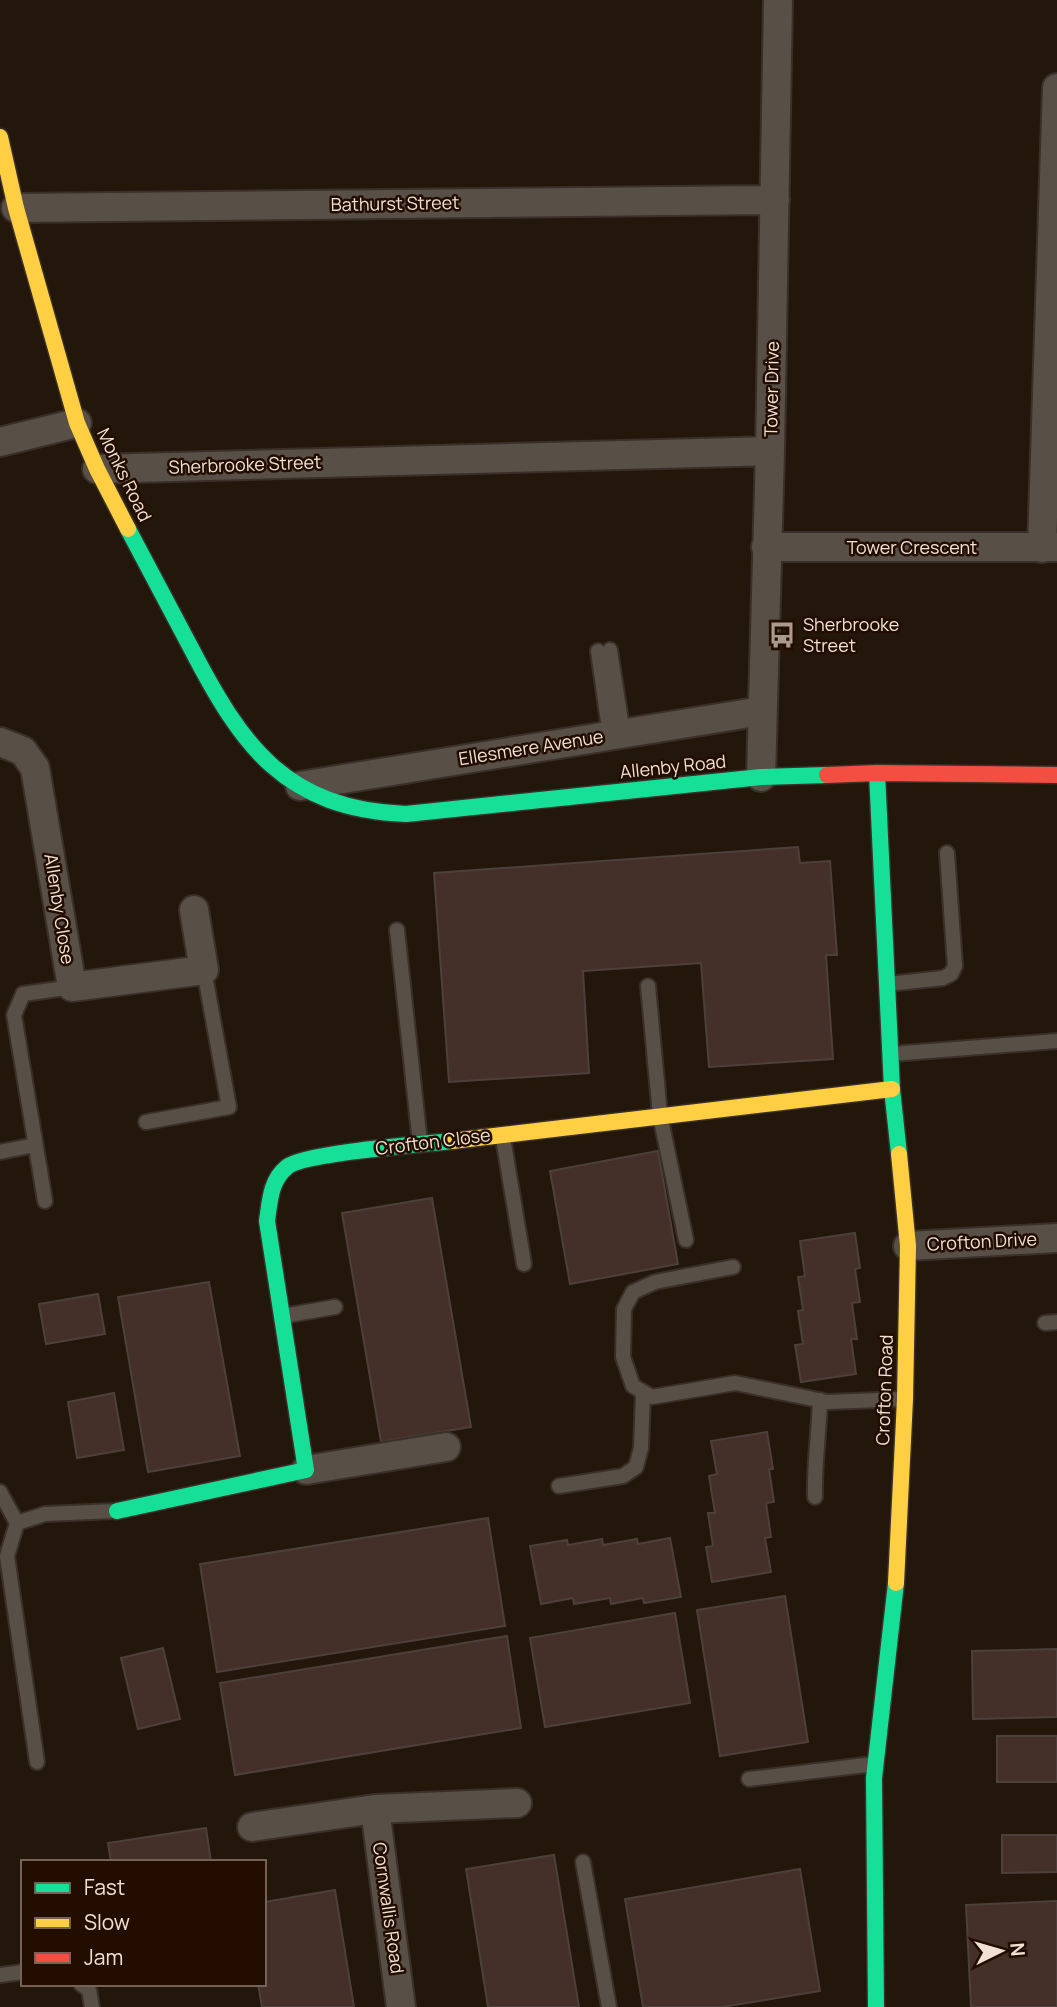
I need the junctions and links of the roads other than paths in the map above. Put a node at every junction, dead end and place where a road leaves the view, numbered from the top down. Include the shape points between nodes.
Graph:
1 (778, 0) edge
2 (1057, 88) edge
3 (0, 136) edge
4 (775, 201) junction
5 (16, 208) junction
6 (77, 423) junction
7 (0, 442) edge
8 (770, 451) junction
9 (97, 469) junction
10 (766, 547) junction
11 (1050, 548) edge
12 (604, 650) dead end
13 (762, 711) junction
14 (616, 735) junction
15 (0, 742) edge
16 (877, 773) junction
17 (1057, 775) edge
18 (761, 777) junction
19 (300, 786) junction
20 (947, 853) dead end
21 (194, 911) dead end
22 (397, 930) dead end
23 (204, 970) junction
24 (887, 984) junction
25 (648, 986) dead end
26 (72, 987) junction
27 (1057, 1041) edge
28 (890, 1054) junction
29 (892, 1089) junction
30 (660, 1115) junction
31 (146, 1122) dead end
32 (502, 1133) junction
33 (420, 1143) junction
34 (35, 1145) junction
35 (0, 1152) edge
36 (45, 1201) dead end
37 (1057, 1238) edge
38 (685, 1240) dead end
39 (908, 1246) junction
40 (524, 1264) dead end
41 (733, 1267) dead end
42 (335, 1307) dead end
43 (282, 1317) junction
44 (643, 1392) junction
45 (905, 1399) junction
46 (820, 1400) junction
47 (446, 1447) dead end
48 (306, 1470) junction
49 (559, 1486) dead end
50 (0, 1492) edge
51 (815, 1497) dead end
52 (117, 1511) joint
53 (18, 1523) junction
54 (37, 1762) dead end
55 (876, 1764) junction
56 (749, 1779) dead end
57 (517, 1804) dead end
58 (375, 1809) junction
59 (253, 1827) dead end
60 (583, 1862) dead end
61 (21, 1972) edge
62 (0, 1975) edge
63 (84, 1986) edge
64 (92, 2007) edge
65 (401, 2007) edge
66 (609, 2007) edge
67 (876, 2007) edge

1 - 4 street, Tower Drive
2 - 11 street
3 - 5 street, Monks Road
4 - 5 street, Bathurst Street
4 - 8 street, Tower Drive
5 - 6 street, Monks Road
6 - 7 street
6 - 9 street, Monks Road
8 - 9 street, Sherbrooke Street
8 - 10 street, Tower Drive
9 - 19 street, Monks Road via 223,707 254,751
10 - 11 street, Tower Crescent
10 - 13 street, Tower Drive
12 - 14 lane
13 - 14 street, Ellesmere Avenue
13 - 18 street, Tower Drive
14 - 19 street, Ellesmere Avenue
15 - 26 street, Allenby Close via 23,751 35,768
16 - 17 street, Allenby Road
16 - 18 street, Allenby Road
16 - 24 street, Crofton Road
18 - 19 street, Allenby Road via 394,814 355,810
20 - 24 lane via 955,966 943,978
21 - 23 street
22 - 33 lane
23 - 26 street, Allenby Close
23 - 31 lane via 229,1107
24 - 28 street, Crofton Road
25 - 30 lane
26 - 34 lane via 23,994 14,1015
27 - 28 lane
28 - 29 street, Crofton Road
29 - 30 street, Crofton Close
29 - 39 street, Crofton Road
30 - 32 street, Crofton Close
30 - 38 lane
32 - 33 street, Crofton Close
32 - 40 lane
33 - 43 street, Crofton Close via 288,1165 272,1185 267,1220
34 - 35 lane
34 - 36 lane
37 - 39 street, Crofton Drive
39 - 45 street, Crofton Road
41 - 44 lane via 655,1282 633,1292 624,1309 623,1357 633,1387
42 - 43 lane
43 - 48 street, Crofton Close
44 - 46 lane via 652,1397 735,1383
44 - 49 lane via 636,1468 623,1476
45 - 46 lane
45 - 55 street, Crofton Road via 897,1574
46 - 51 lane
47 - 48 street
48 - 52 street
50 - 53 lane
52 - 53 lane via 45,1514
53 - 54 lane via 7,1556
55 - 56 lane
55 - 67 street, Crofton Road
57 - 58 street
58 - 59 street
58 - 65 street, Cornwallis Road
60 - 66 lane
61 - 62 lane
63 - 64 lane

